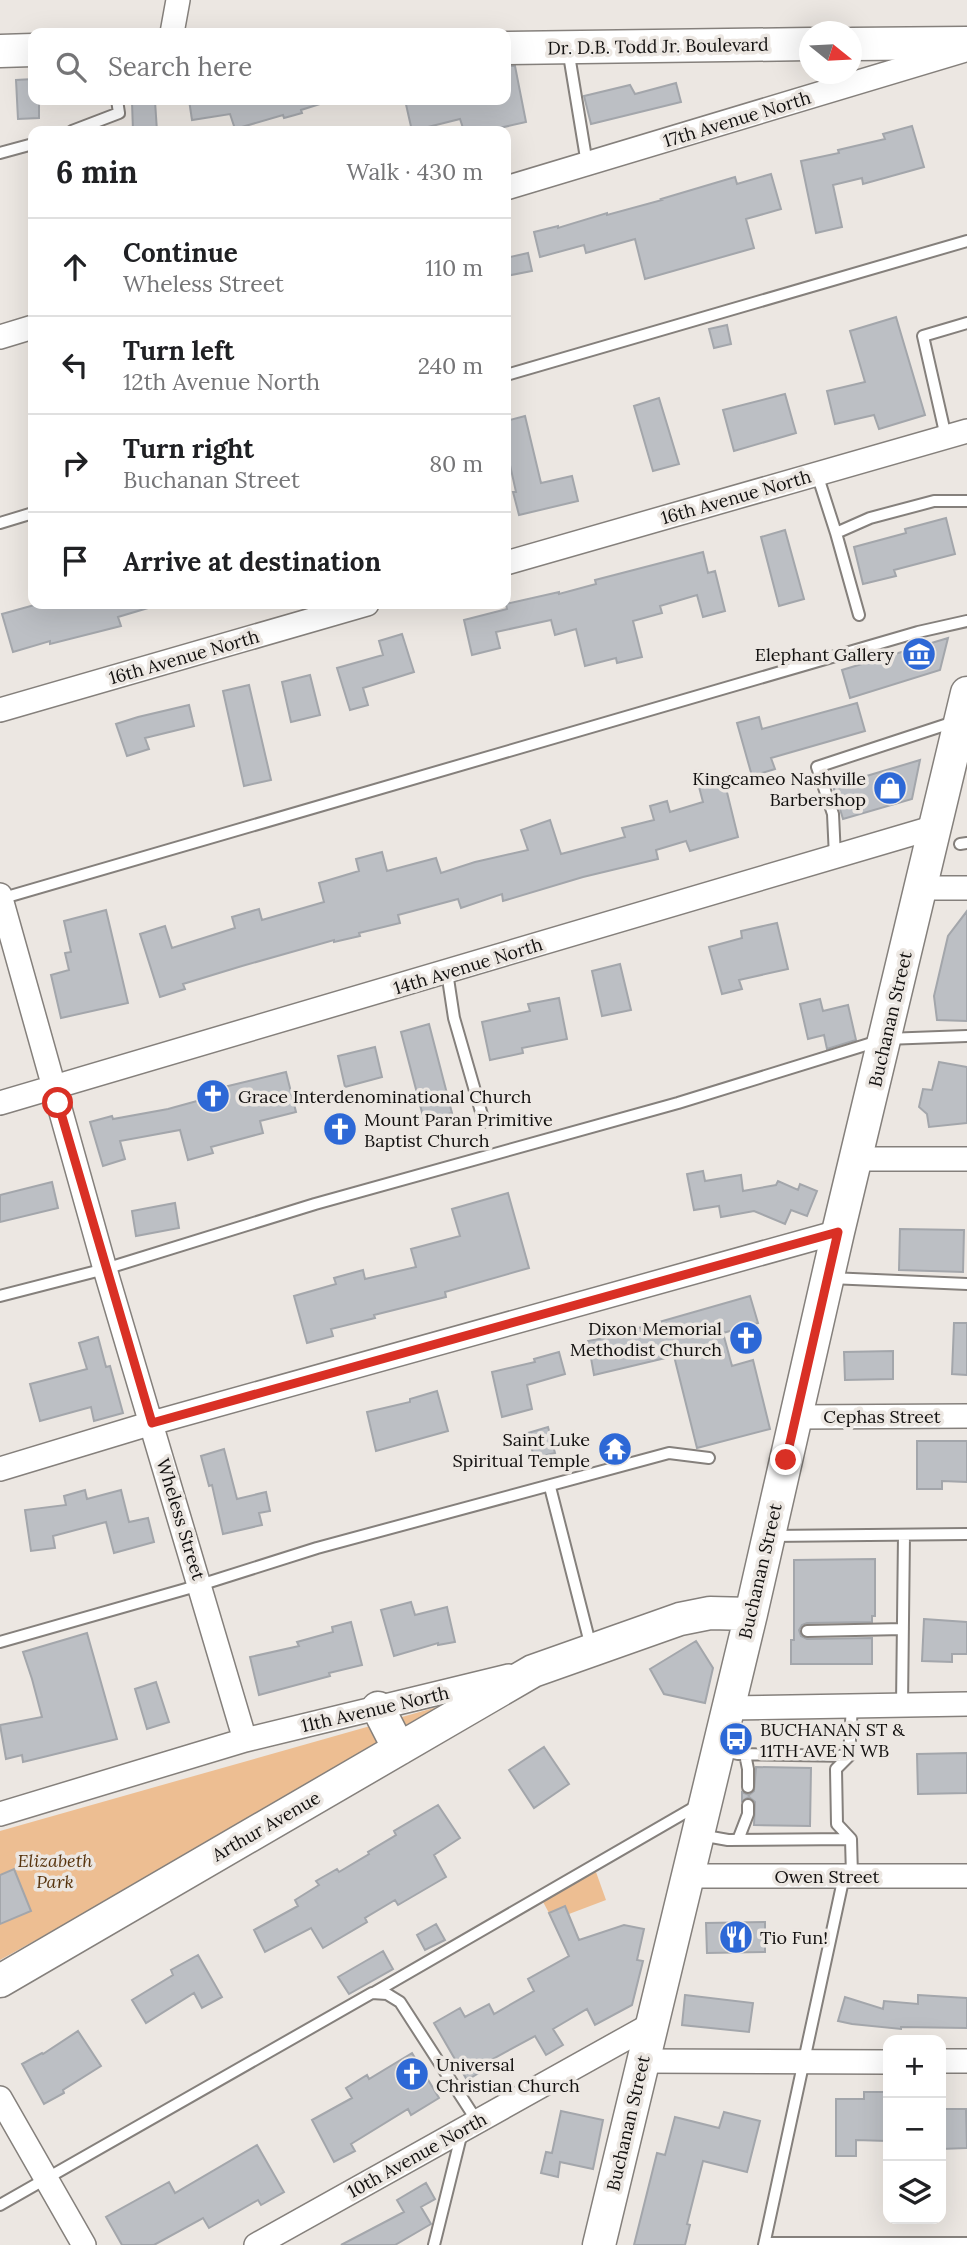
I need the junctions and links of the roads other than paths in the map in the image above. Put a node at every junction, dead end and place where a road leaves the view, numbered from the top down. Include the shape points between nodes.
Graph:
1 (178, 0) edge
2 (173, 28) edge
3 (967, 43) edge
4 (799, 44) edge
5 (862, 44) edge
6 (568, 46) junction
7 (511, 48) edge
8 (28, 50) edge
9 (967, 50) edge
10 (0, 51) edge
11 (118, 105) edge
12 (85, 126) edge
13 (28, 145) edge
14 (0, 153) edge
15 (587, 164) junction
16 (511, 187) edge
17 (967, 242) edge
18 (967, 323) edge
19 (28, 329) edge
20 (0, 337) edge
21 (511, 374) edge
22 (957, 434) edge
23 (817, 474) junction
24 (967, 501) edge
25 (28, 515) edge
26 (0, 523) edge
27 (836, 533) junction
28 (511, 562) edge
29 (350, 609) edge
30 (859, 615) dead end
31 (967, 621) edge
32 (0, 710) edge
33 (965, 712) edge
34 (954, 838) edge
35 (835, 857) junction
36 (921, 888) junction
37 (967, 888) edge
38 (0, 898) edge
39 (447, 972) junction
40 (967, 1036) edge
41 (885, 1039) junction
42 (53, 1088) junction
43 (0, 1103) edge
44 (484, 1122) dead end
45 (857, 1159) junction
46 (967, 1159) edge
47 (838, 1232) junction
48 (106, 1269) junction
49 (827, 1278) junction
50 (967, 1284) edge
51 (0, 1296) edge
52 (967, 1416) edge
53 (796, 1417) junction
54 (152, 1423) junction
55 (709, 1458) dead end
56 (0, 1469) edge
57 (550, 1487) junction
58 (967, 1534) edge
59 (904, 1535) junction
60 (768, 1536) junction
61 (200, 1585) junction
62 (751, 1614) junction
63 (903, 1629) junction
64 (807, 1631) dead end
65 (0, 1642) edge
66 (592, 1649) junction
67 (533, 1671) junction
68 (967, 1704) edge
69 (902, 1705) junction
70 (852, 1706) junction
71 (378, 1708) junction
72 (727, 1708) junction
73 (245, 1740) junction
74 (399, 1749) junction
75 (731, 1752) junction
76 (849, 1756) junction
77 (748, 1787) dead end
78 (705, 1801) junction
79 (748, 1805) dead end
80 (0, 1814) edge
81 (697, 1835) junction
82 (851, 1839) junction
83 (738, 1840) junction
84 (688, 1876) junction
85 (848, 1876) junction
86 (967, 1876) edge
87 (0, 1981) edge
88 (372, 1993) junction
89 (652, 2024) junction
90 (642, 2061) junction
91 (946, 2061) edge
92 (967, 2061) edge
93 (803, 2062) junction
94 (883, 2062) edge
95 (0, 2098) edge
96 (470, 2125) junction
97 (45, 2178) junction
98 (0, 2205) edge
99 (967, 2243) edge
100 (764, 2244) edge
101 (84, 2245) edge
102 (256, 2245) edge
103 (434, 2245) edge
104 (599, 2245) edge

1 - 2 street
3 - 5 street
4 - 6 street, Dr. D.B. Todd Jr. Boulevard
6 - 7 street, Dr. D.B. Todd Jr. Boulevard
6 - 15 lane
8 - 10 street
9 - 15 street, 17th Avenue North
11 - 12 lane via 119,113
13 - 14 lane
15 - 16 street, 17th Avenue North
17 - 21 lane
18 - 22 lane via 923,336
19 - 20 street
22 - 23 street, 16th Avenue North
23 - 27 lane
23 - 28 street, 16th Avenue North
24 - 27 lane via 934,501 870,518
25 - 26 lane
27 - 30 lane
29 - 32 street, 16th Avenue North
31 - 38 lane
33 - 34 street, Buchanan Street
33 - 35 lane via 817,766 833,814
34 - 35 street, 14th Avenue North
34 - 36 street, Buchanan Street
35 - 39 street, 14th Avenue North
36 - 37 street
36 - 41 street, Buchanan Street
38 - 42 street, Wheless Street
39 - 42 street, 14th Avenue North
39 - 44 lane via 454,1018
40 - 41 lane
41 - 45 street, Buchanan Street
41 - 48 lane
42 - 43 street, 14th Avenue North
42 - 48 street, Wheless Street
45 - 46 street
45 - 47 street, Buchanan Street
47 - 49 street, Buchanan Street
47 - 54 street
48 - 51 lane
48 - 54 street, Wheless Street
49 - 50 lane
49 - 53 street, Buchanan Street
52 - 53 street, Cephas Street
53 - 60 street, Buchanan Street
54 - 56 street
54 - 61 street, Wheless Street
55 - 57 lane via 669,1453
57 - 61 lane via 317,1548
57 - 66 lane
58 - 59 lane
59 - 60 lane
59 - 63 lane
60 - 62 street, Buchanan Street
61 - 65 lane
61 - 73 street, Wheless Street
62 - 66 street, 11th Avenue North via 710,1613 680,1619
62 - 72 street, Buchanan Street
63 - 64 lane
63 - 69 lane
66 - 67 street, 11th Avenue North
67 - 71 street, 11th Avenue North
67 - 74 street, Arthur Avenue
68 - 69 street
69 - 70 street
70 - 72 street
70 - 76 lane
71 - 73 street, 11th Avenue North
71 - 74 street
72 - 75 street, Buchanan Street
73 - 80 street, 11th Avenue North
74 - 87 street, Arthur Avenue
75 - 76 lane
75 - 77 lane via 748,1769
75 - 78 street, Buchanan Street
76 - 82 lane via 836,1769 837,1824
78 - 81 street, Buchanan Street
78 - 88 lane
79 - 83 lane
81 - 83 lane
81 - 84 street, Buchanan Street
82 - 83 lane
82 - 85 lane
84 - 85 street, Owen Street
84 - 89 street, Buchanan Street
85 - 86 street, Owen Street
85 - 93 lane
88 - 96 lane via 387,1994 400,2002
88 - 97 lane
89 - 90 street, Buchanan Street
89 - 96 street, 10th Avenue North
90 - 93 street
90 - 104 street, Buchanan Street
91 - 92 street
93 - 94 street
93 - 100 lane
95 - 97 street
96 - 102 street, 10th Avenue North
96 - 103 lane
97 - 98 lane
97 - 101 street
99 - 100 lane

